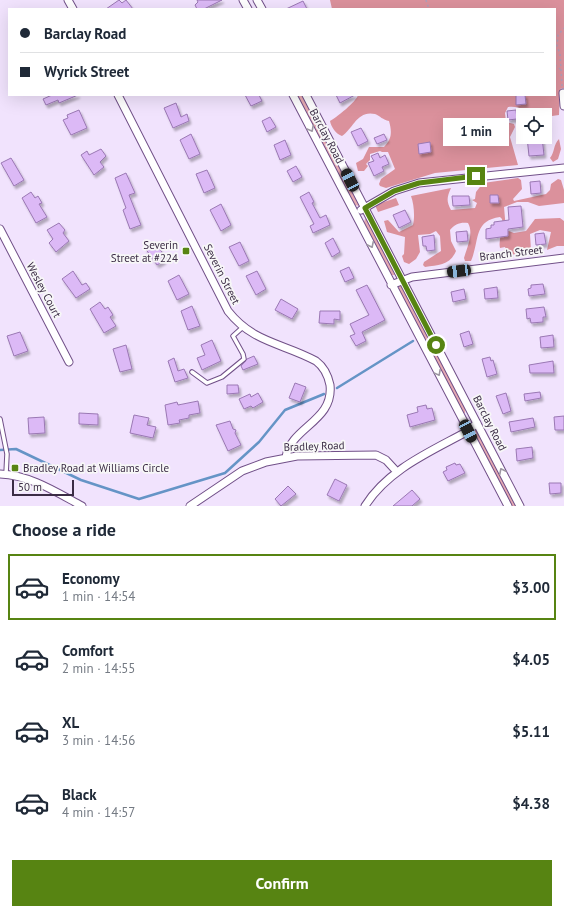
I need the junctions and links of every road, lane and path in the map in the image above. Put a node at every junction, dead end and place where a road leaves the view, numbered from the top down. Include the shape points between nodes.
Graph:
1 (564, 28) edge
2 (556, 66) edge
3 (560, 68) junction
4 (563, 93) joint
5 (119, 96) edge
6 (294, 96) edge
7 (307, 96) edge
8 (564, 106) edge
9 (564, 168) edge
10 (365, 208) junction
11 (356, 213) junction
12 (0, 229) edge
13 (564, 258) edge
14 (402, 279) junction
15 (391, 285) junction
16 (243, 327) junction
17 (69, 362) dead end
18 (192, 372) dead end
19 (0, 419) edge
20 (477, 423) junction
21 (468, 431) junction
22 (286, 457) junction
23 (397, 472) junction
24 (3, 474) edge
25 (82, 506) edge
26 (190, 506) edge
27 (365, 506) edge
28 (508, 506) edge
29 (520, 506) edge

1 - 3 path via 558,35
2 - 3 path
3 - 4 path
4 - 8 street
5 - 16 street, Severin Street via 222,300 228,311
6 -> 11 street, Barclay Road
7 - 10 street, Barclay Road
9 - 10 street via 419,183 394,191
10 - 11 street
10 - 14 street, Barclay Road
11 -> 15 street, Barclay Road
12 - 17 street, Wesley Court
13 - 14 street, Branch Street
14 - 15 street, Branch Street
14 - 20 street, Barclay Road
15 -> 21 street, Barclay Road
16 - 18 lane via 233,336 244,359 222,377 211,382 207,383
16 - 22 street, Severin Street via 262,339 316,361 323,367 329,379 330,392 325,408 293,441
19 - 24 lane via 7,454
20 - 21 street
29 -> 20 street, Barclay Road
21 - 23 street
21 - 28 street, Barclay Road
22 - 23 street, Bradley Road via 376,455 386,460
22 - 26 street, Bradley Road via 242,471
23 - 27 street
24 - 25 street via 42,485

